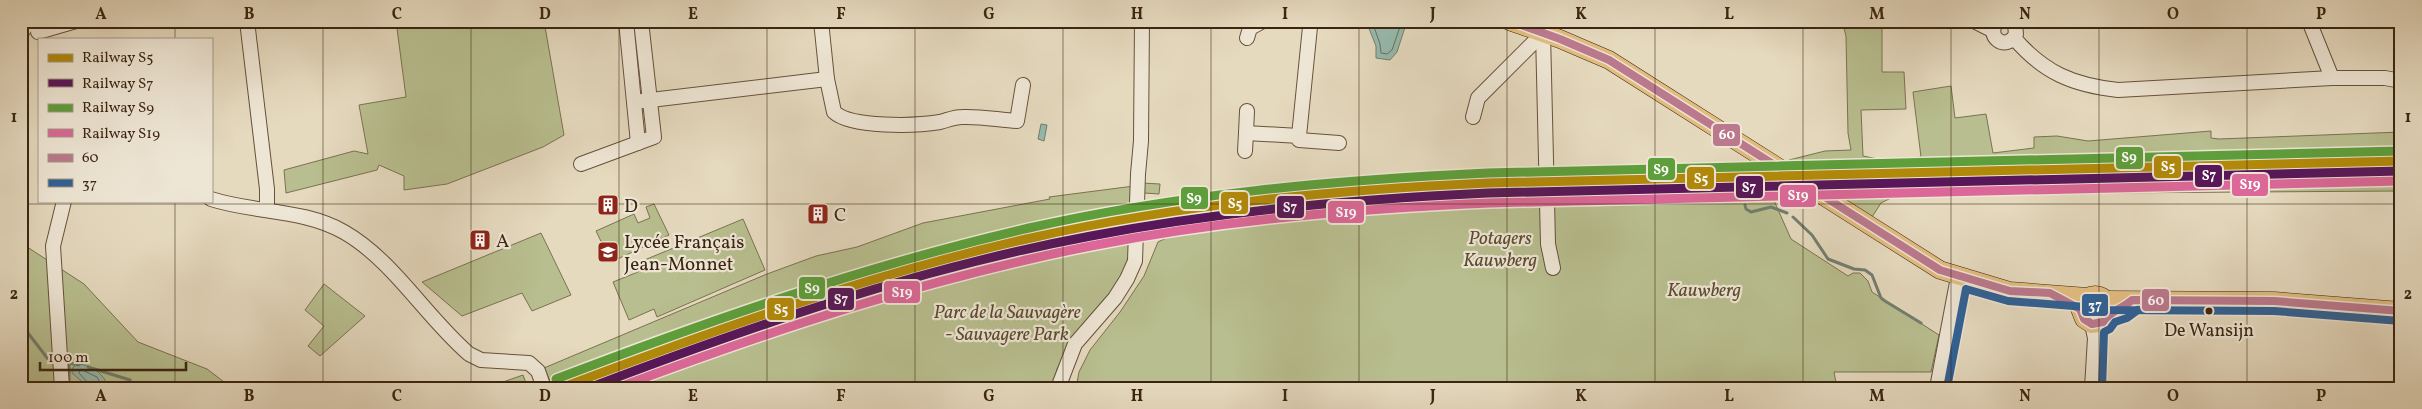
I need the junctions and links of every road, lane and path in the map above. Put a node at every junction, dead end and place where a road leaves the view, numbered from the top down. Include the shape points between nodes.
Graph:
1 (76, 21) edge
2 (247, 21) edge
3 (626, 21) edge
4 (641, 21) edge
5 (822, 21) edge
6 (1142, 21) edge
7 (1263, 21) edge
8 (1308, 21) edge
9 (1509, 21) edge
10 (1974, 21) edge
11 (2011, 21) edge
12 (2309, 22) edge
13 (1996, 23) edge
14 (1534, 28) edge
15 (32, 30) edge
16 (1247, 38) dead end
17 (2014, 38) junction
18 (2332, 78) junction
19 (828, 79) junction
20 (2401, 81) edge
21 (1023, 85) dead end
22 (649, 100) junction
23 (634, 102) junction
24 (1247, 111) dead end
25 (1473, 117) dead end
26 (1246, 134) junction
27 (1299, 136) junction
28 (638, 142) junction
29 (1339, 143) dead end
30 (1246, 151) dead end
31 (581, 164) dead end
32 (212, 199) edge
33 (64, 202) edge
34 (268, 210) junction
35 (1553, 268) dead end
36 (1958, 277) junction
37 (2084, 303) junction
38 (2108, 307) junction
39 (2401, 311) edge
40 (2092, 324) junction
41 (62, 388) edge
42 (544, 388) edge
43 (1058, 388) edge
44 (1937, 388) edge
45 (2092, 388) edge

1 - 15 street
2 - 34 street
3 - 23 street
4 - 22 street
5 - 19 street
6 - 43 street via 1135,260 1115,298 1075,344
7 - 16 street via 1250,28
8 - 27 street
9 - 14 main road
10 - 13 street via 1992,30
11 - 17 street via 2017,29
12 - 18 street
13 - 17 street via 1994,37 2008,43
14 - 25 street via 1478,98
14 - 35 street via 1548,244
14 - 36 main road via 1609,60 1904,248
17 - 18 street via 2039,64 2054,73 2103,89
18 - 20 street
19 - 21 street via 834,112 840,117 850,121 889,124 940,122 964,117 1016,121
19 - 22 street
22 - 23 street
22 - 28 street via 654,137
23 - 28 street
24 - 26 street
26 - 27 street
26 - 30 street
27 - 29 street via 1299,140
28 - 31 street
32 - 34 street
33 - 41 street via 53,246
34 - 42 street via 333,227 364,246 469,354 481,360 528,363 538,371
36 - 37 main road via 2010,290 2050,293
36 - 44 street
37 - 38 main road via 2097,295
37 - 40 main road via 2084,319
38 - 39 main road via 2130,301 2274,302
38 - 40 main road via 2103,322
40 - 45 street via 2095,338

